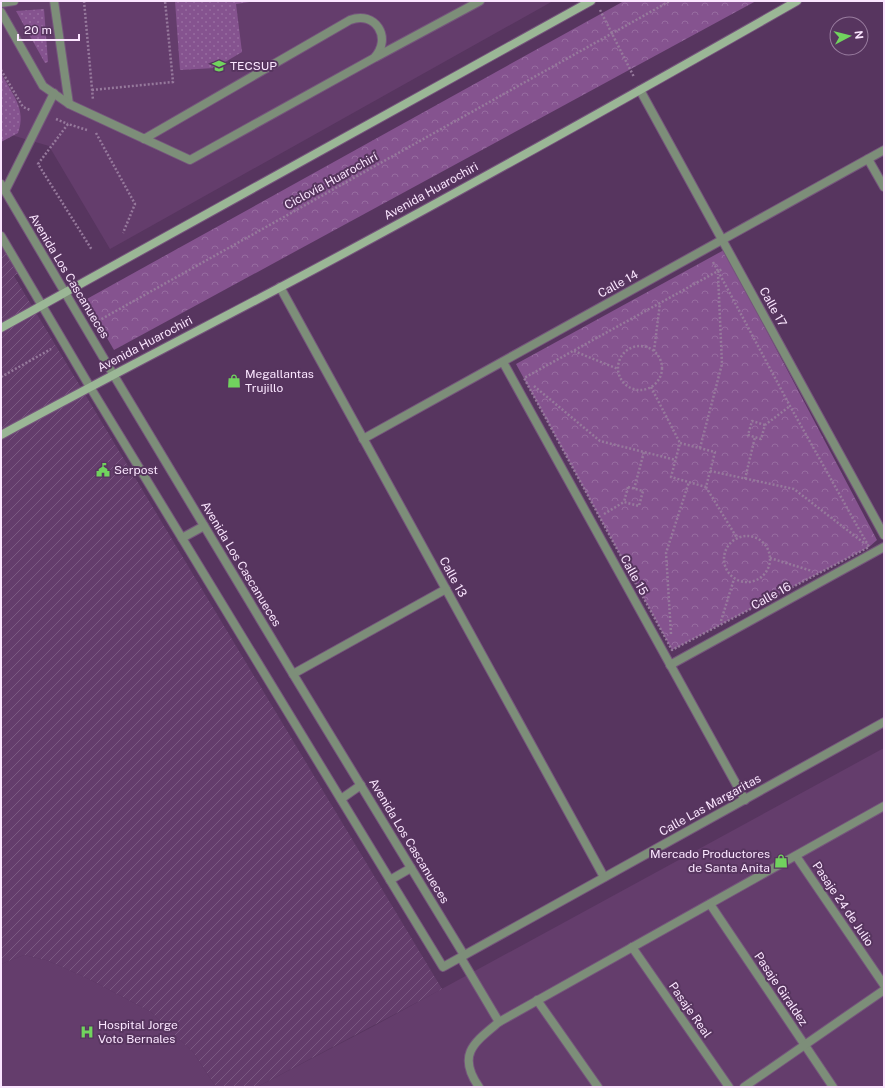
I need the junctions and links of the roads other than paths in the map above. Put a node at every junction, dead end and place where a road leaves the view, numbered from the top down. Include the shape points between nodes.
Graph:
1 (14, 1) edge
2 (54, 1) edge
3 (480, 1) edge
4 (591, 1) edge
5 (797, 1) edge
6 (1, 2) edge
7 (1, 12) edge
8 (374, 58) junction
9 (640, 90) junction
10 (54, 93) junction
11 (69, 104) junction
12 (144, 139) junction
13 (884, 150) edge
14 (868, 159) junction
15 (3, 187) edge
16 (884, 187) edge
17 (1, 236) edge
18 (722, 240) junction
19 (280, 288) junction
20 (65, 292) junction
21 (42, 305) junction
22 (1, 328) edge
23 (503, 362) junction
24 (113, 374) junction
25 (90, 387) junction
26 (1, 435) edge
27 (363, 439) junction
28 (204, 526) junction
29 (884, 535) edge
30 (182, 538) junction
31 (884, 547) edge
32 (446, 589) junction
33 (670, 666) junction
34 (293, 674) junction
35 (884, 722) edge
36 (361, 785) junction
37 (341, 799) junction
38 (745, 800) junction
39 (884, 808) edge
40 (796, 856) junction
41 (411, 868) junction
42 (604, 877) junction
43 (390, 880) junction
44 (710, 904) junction
45 (632, 947) junction
46 (462, 956) junction
47 (884, 985) edge
48 (884, 990) edge
49 (537, 1000) junction
50 (499, 1022) junction
51 (805, 1045) junction
52 (479, 1087) edge
53 (598, 1087) edge
54 (729, 1087) edge
55 (744, 1087) edge
56 (833, 1087) edge

1 - 6 street
2 - 11 street
3 - 8 street
4 - 20 main road
5 - 9 main road, Avenida Huarochiri
7 - 10 street via 44,86
8 - 12 street via 190,160
8 - 12 street via 381,48 380,30 369,20 355,18
9 - 18 street, Calle 17
9 - 19 main road, Avenida Huarochiri
10 - 11 street
10 - 15 street
11 - 12 street
13 - 14 street, Calle 14
14 - 16 street
14 - 18 street, Calle 14
15 - 20 street, Avenida Los Cascanueces
17 - 21 street
18 - 23 street, Calle 14
18 - 29 street, Calle 17
19 - 24 main road, Avenida Huarochiri
19 - 27 street, Calle 13
20 - 21 main road
20 - 24 street, Avenida Los Cascanueces
21 - 22 main road
21 - 25 street
23 - 27 street, Calle 14
23 - 33 street, Calle 15
24 - 25 main road, Avenida Huarochiri
24 - 28 street, Avenida Los Cascanueces
25 - 26 main road, Avenida Huarochiri
25 - 30 street
27 - 32 street, Calle 13
28 - 30 street
28 - 34 street, Avenida Los Cascanueces
30 - 37 street
31 - 33 street, Calle 16
32 - 34 street
32 - 42 street, Calle 13
33 - 38 street, Calle 15
34 - 36 street, Avenida Los Cascanueces
35 - 38 street, Calle Las Margaritas
36 - 37 street
36 - 41 street, Avenida Los Cascanueces
37 - 43 street
38 - 42 street, Calle Las Margaritas
39 - 40 street
40 - 44 street
40 - 47 street, Pasaje 24 de Julio
41 - 43 street
41 - 46 street, Avenida Los Cascanueces
42 - 46 street, Calle Las Margaritas
43 - 46 street, Calle Las Margaritas via 443,967
44 - 45 street
44 - 51 street, Pasaje Giraldez
45 - 49 street
45 - 54 street, Pasaje Real
46 - 50 street, Avenida Los Cascanueces
48 - 51 street
49 - 50 street
49 - 53 street
50 - 52 street via 473,1043 468,1061 473,1078
51 - 55 street
51 - 56 street, Pasaje Giraldez

